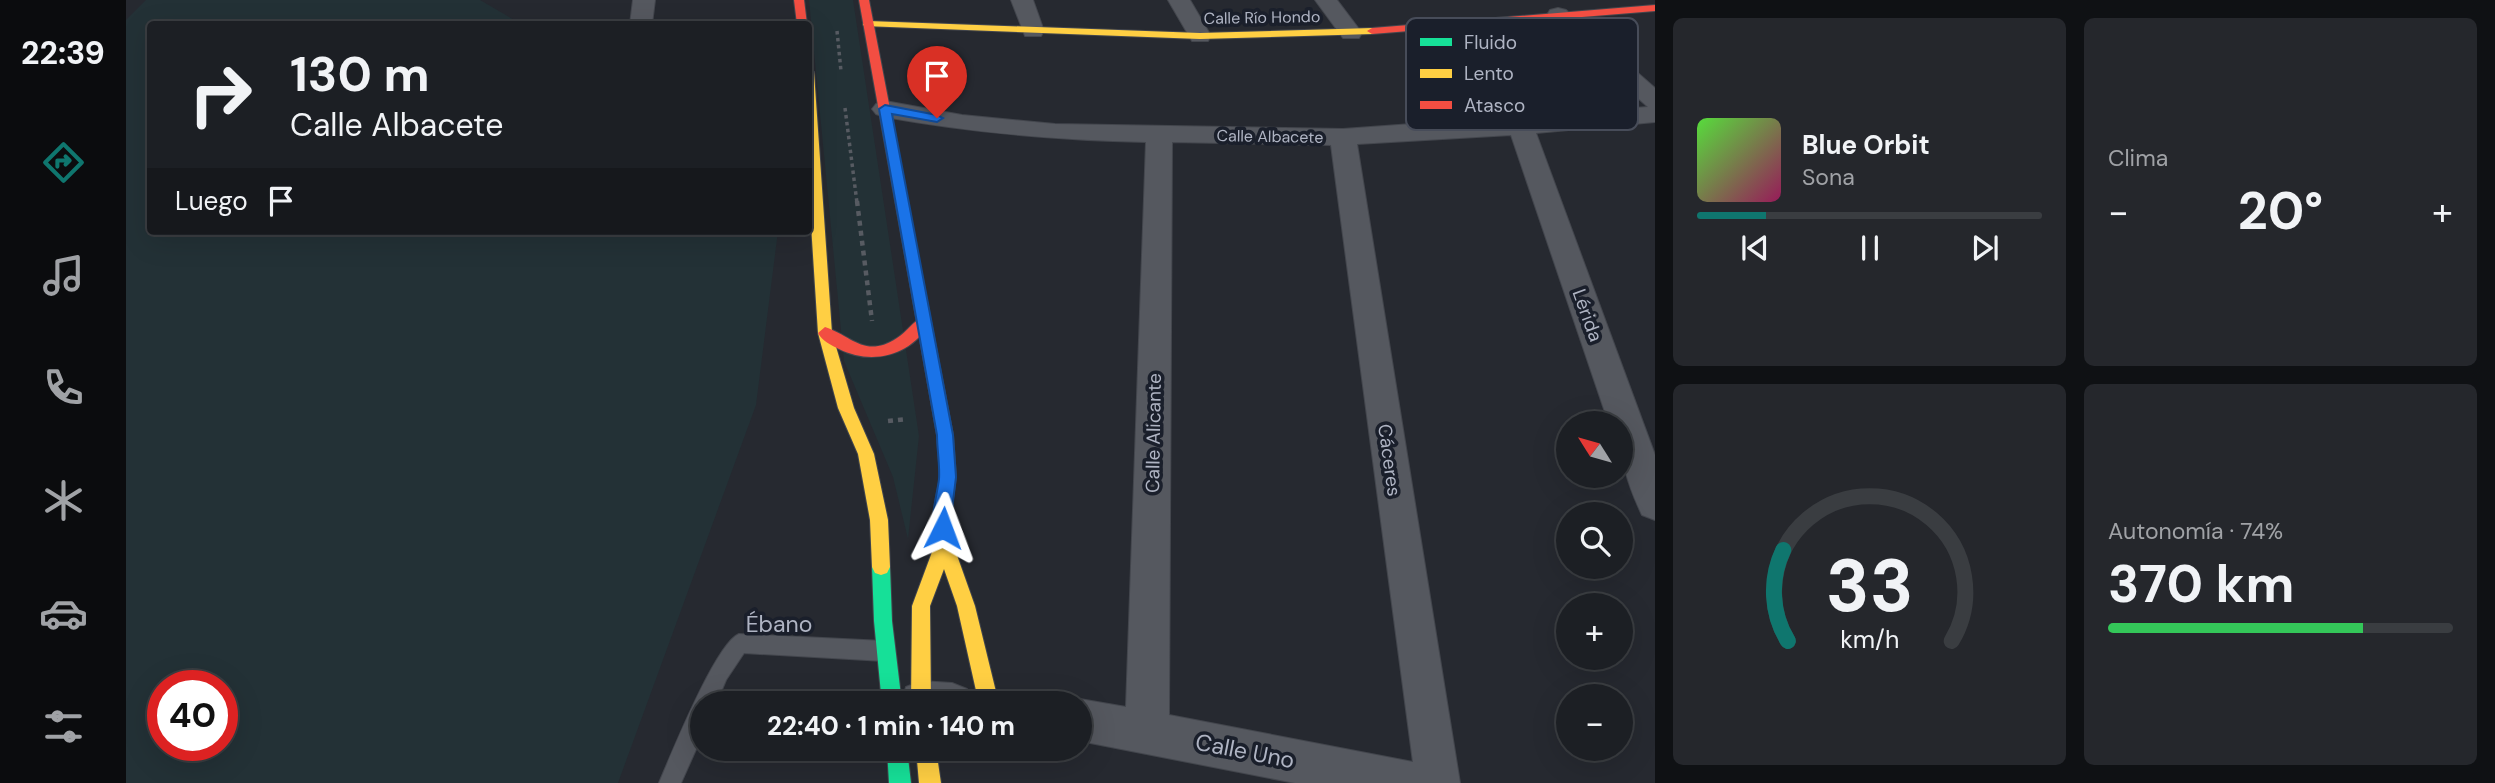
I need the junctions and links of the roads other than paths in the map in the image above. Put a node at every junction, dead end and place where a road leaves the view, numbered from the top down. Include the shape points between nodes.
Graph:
1 (643, 0) edge
2 (799, 0) edge
3 (864, 0) edge
4 (1021, 0) edge
5 (1179, 0) edge
6 (1326, 0) edge
7 (1655, 8) edge
8 (1558, 15) junction
9 (1524, 18) edge
10 (1561, 18) edge
11 (641, 21) edge
12 (802, 21) edge
13 (868, 24) junction
14 (1406, 28) edge
15 (1033, 31) junction
16 (1351, 33) junction
17 (1200, 36) junction
18 (1638, 86) edge
19 (1655, 101) edge
20 (885, 109) junction
21 (1472, 130) edge
22 (1522, 130) edge
23 (812, 133) edge
24 (1159, 135) junction
25 (1343, 138) junction
26 (923, 323) junction
27 (825, 333) junction
28 (1655, 504) edge
29 (944, 544) junction
30 (886, 652) junction
31 (711, 691) edge
32 (911, 691) edge
33 (916, 691) edge
34 (986, 691) edge
35 (1092, 722) edge
36 (1146, 731) junction
37 (690, 739) edge
38 (898, 761) edge
39 (927, 761) edge
40 (670, 783) edge
41 (900, 783) edge
42 (930, 783) edge
43 (1410, 783) edge
44 (1438, 783) edge

1 - 11 street
2 - 12 street
3 - 13 street
4 - 15 street
5 - 17 street
6 - 16 street
7 - 8 street, Calle Río Hondo
8 - 9 street, Calle Río Hondo
8 - 10 street
13 - 15 street, Calle Río Hondo
13 - 20 street
14 - 16 street, Calle Río Hondo
15 - 17 street, Calle Río Hondo
16 - 17 street, Calle Río Hondo
18 - 19 street
20 - 24 street, Calle Albacete via 1009,129
20 - 26 street
21 - 25 street, Calle Albacete
22 - 28 street, Lérida
23 - 27 street
24 - 25 street, Calle Albacete
24 - 36 street, Calle Alicante
25 - 44 street, Cáceres
26 - 27 street via 906,343 877,353 847,349
26 - 29 street via 945,435
27 - 30 street via 873,485
29 - 33 street via 921,606
29 - 34 street via 966,606
30 - 31 lane, Ébano via 739,643
30 - 32 street
35 - 36 street, Calle Uno
36 - 43 street, Calle Uno
37 - 40 lane
38 - 41 street
39 - 42 street

